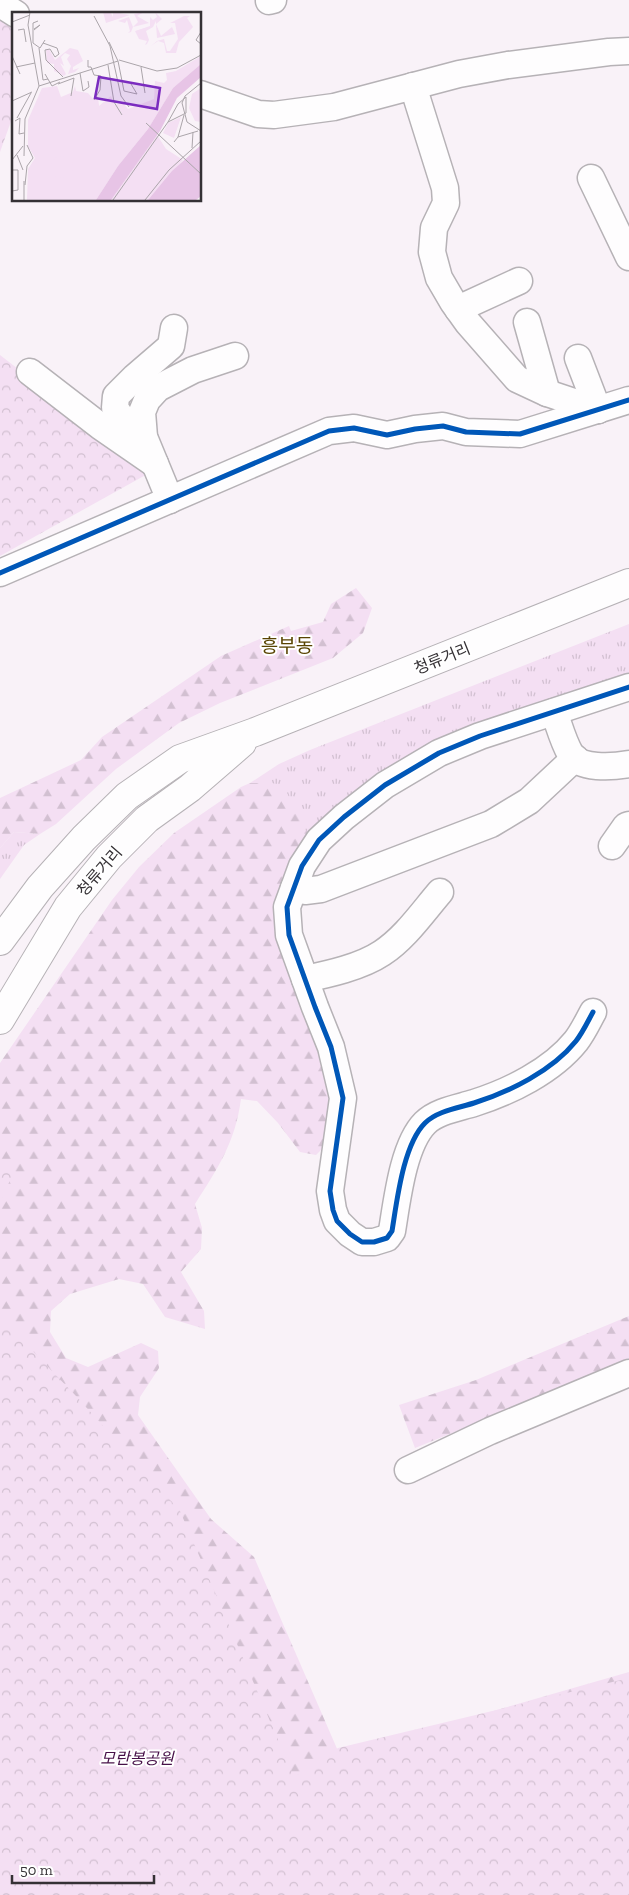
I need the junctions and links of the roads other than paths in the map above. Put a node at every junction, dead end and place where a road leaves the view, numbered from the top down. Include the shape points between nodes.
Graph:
1 (0, 4) edge
2 (13, 12) edge
3 (629, 51) edge
4 (413, 86) junction
5 (201, 94) edge
6 (592, 178) dead end
7 (629, 257) edge
8 (519, 281) dead end
9 (458, 309) junction
10 (528, 322) dead end
11 (174, 328) dead end
12 (235, 356) dead end
13 (578, 358) dead end
14 (30, 372) dead end
15 (547, 393) junction
16 (629, 400) edge
17 (598, 410) junction
18 (144, 437) junction
19 (155, 464) junction
20 (170, 500) junction
21 (0, 573) edge
22 (629, 583) edge
23 (629, 688) edge
24 (554, 712) junction
25 (255, 732) junction
26 (575, 758) junction
27 (629, 764) edge
28 (629, 825) edge
29 (612, 846) dead end
30 (294, 888) junction
31 (440, 892) dead end
32 (0, 941) edge
33 (305, 979) junction
34 (593, 1012) dead end
35 (0, 1020) edge
36 (629, 1373) edge
37 (408, 1470) dead end

1 - 2 street
3 - 4 street via 508,65
4 - 5 street via 334,107 274,115 258,114
4 - 9 street via 445,188 446,203 434,228 432,252 439,278
6 - 7 street
8 - 9 street
9 - 15 street via 517,379
10 - 15 street
11 - 18 street via 171,346 116,396 114,408 125,423
12 - 18 street via 193,370 158,388 142,412
13 - 17 street
14 - 19 street
15 - 17 street
16 - 17 street
17 - 20 street via 520,434 466,432 443,426 387,435 354,428 329,431
18 - 19 street
19 - 20 street
20 - 21 street
22 - 25 main road, 청류거리
23 - 24 street
24 - 26 street via 570,755
24 - 30 street via 439,753 385,785 319,840 302,866
25 - 32 main road, 청류거리 via 180,759 127,796 46,880
25 - 35 main road, 청류거리 via 190,788 147,819 109,857 68,907
26 - 27 street via 582,763 608,768
26 - 30 street via 529,801 491,824 321,889 305,891
28 - 29 street
30 - 33 street via 287,907 289,935
31 - 33 street via 411,926 380,954 349,967
33 - 34 street via 331,1047 344,1098 330,1190 333,1210 337,1221 362,1242 387,1238 392,1231 406,1161 425,1123 444,1112 506,1091 556,1062 577,1040
36 - 37 street via 490,1431

